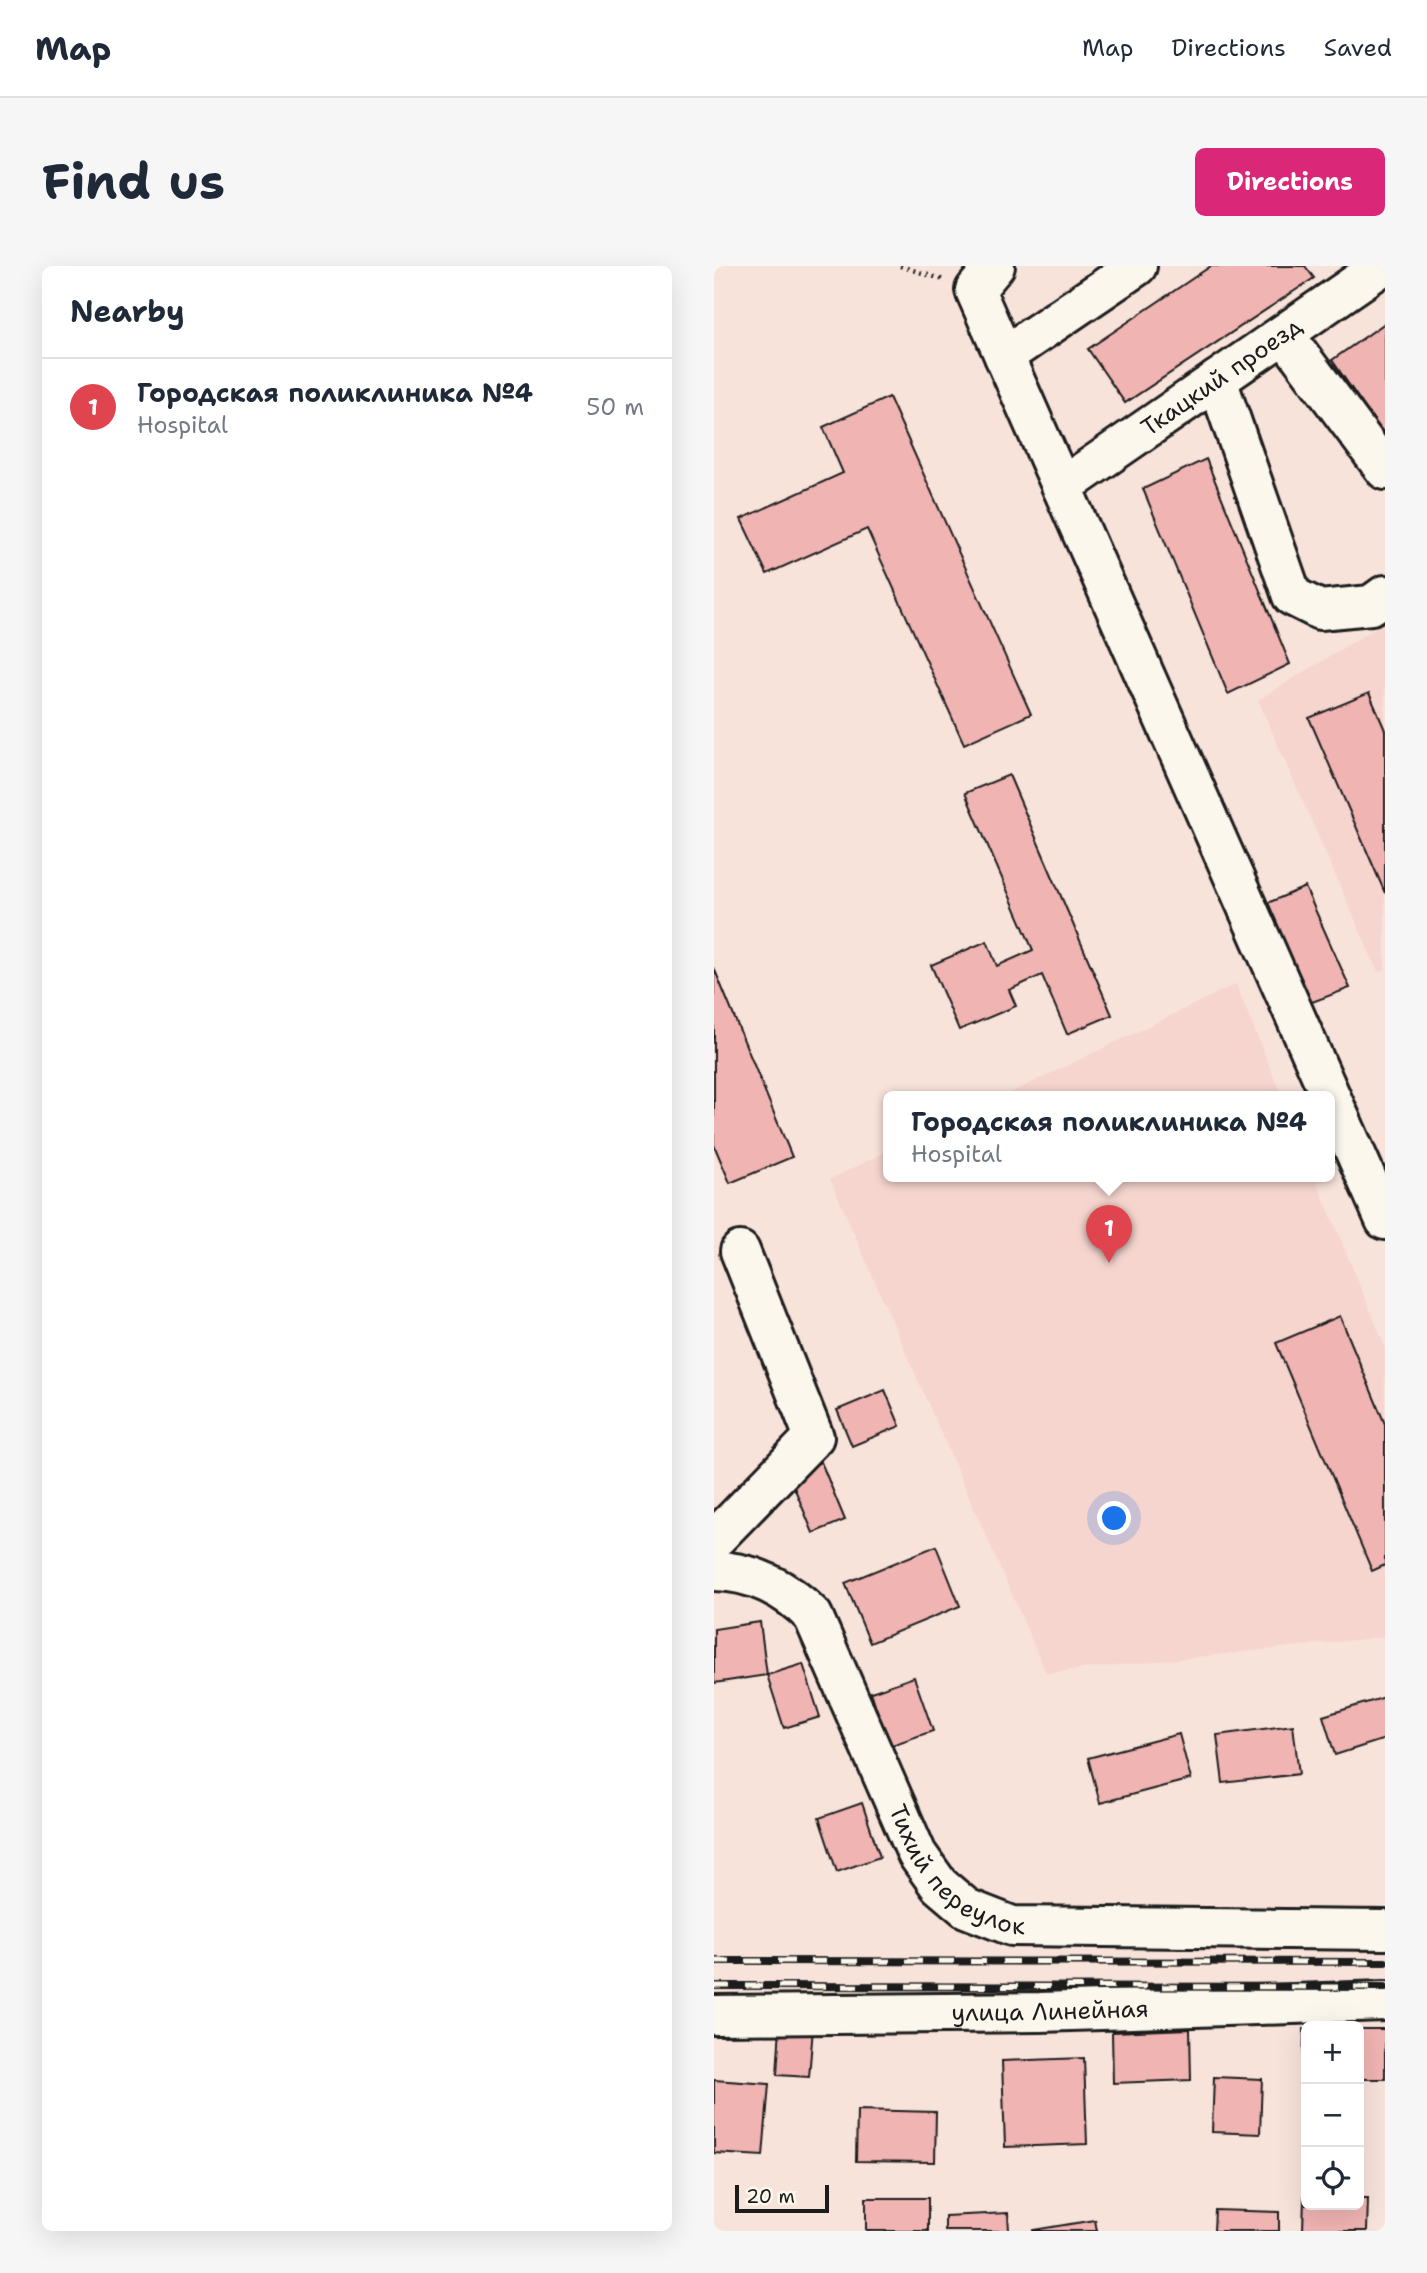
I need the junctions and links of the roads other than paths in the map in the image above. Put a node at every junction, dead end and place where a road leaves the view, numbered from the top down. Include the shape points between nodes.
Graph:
1 (1137, 266) edge
2 (1382, 266) edge
3 (985, 278) edge
4 (1284, 334) junction
5 (1004, 356) junction
6 (1217, 380) junction
7 (1385, 470) edge
8 (1062, 487) junction
9 (1385, 595) edge
10 (1328, 1091) edge
11 (1335, 1107) edge
12 (1385, 1220) edge
13 (740, 1251) dead end
14 (714, 1540) edge
15 (714, 1571) edge
16 (1385, 1930) edge
17 (1385, 2001) edge
18 (714, 2015) edge

1 - 5 street
2 - 4 street, Ткацкий проезд
3 - 5 street
4 - 6 street, Ткацкий проезд
4 - 7 street
5 - 8 street
6 - 8 street, Ткацкий проезд
6 - 9 street via 1292,596 1320,610 1371,605
8 - 10 street
11 - 12 street
13 - 14 street via 814,1437
15 - 16 street, Тихий переулок via 766,1581 798,1600 813,1616 917,1854 939,1885 966,1908 1013,1926
17 - 18 street, улица Линейная via 1040,2012

